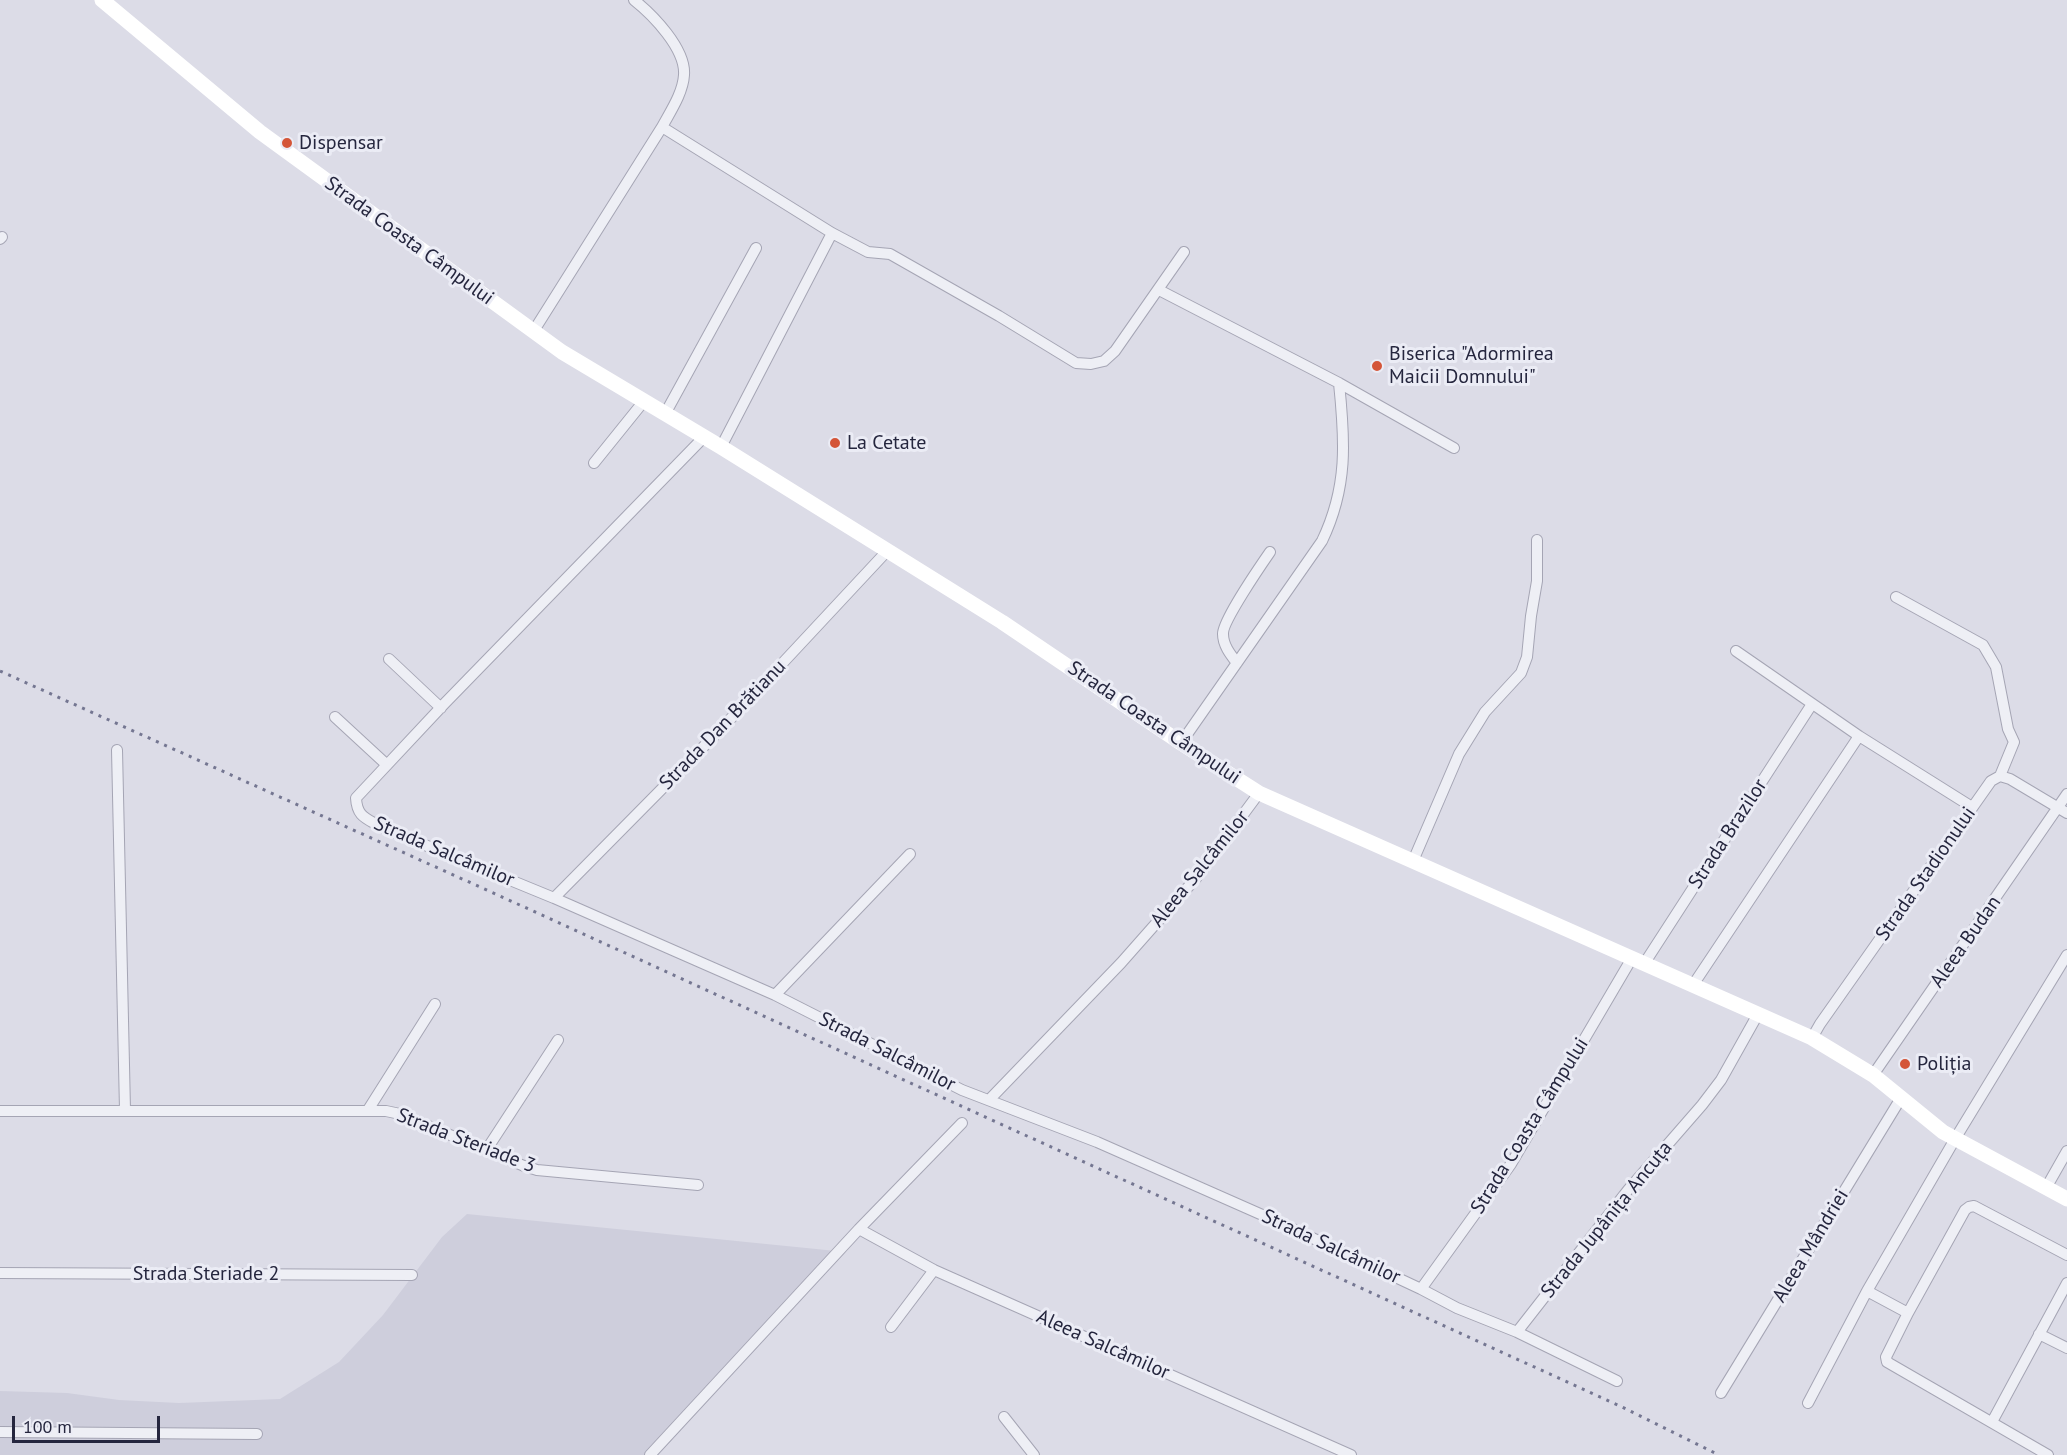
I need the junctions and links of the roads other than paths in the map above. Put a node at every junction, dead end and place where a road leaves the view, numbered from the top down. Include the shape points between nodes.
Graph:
1 (102, 0) edge
2 (634, 0) edge
3 (662, 127) junction
4 (832, 233) junction
5 (756, 248) dead end
6 (1184, 252) dead end
7 (1159, 290) junction
8 (533, 332) junction
9 (1339, 383) junction
10 (644, 401) junction
11 (665, 414) junction
12 (704, 437) junction
13 (721, 447) junction
14 (1454, 448) dead end
15 (594, 463) dead end
16 (1537, 540) dead end
17 (888, 550) junction
18 (1270, 552) dead end
19 (1896, 597) dead end
20 (1736, 651) dead end
21 (389, 659) dead end
22 (1237, 663) junction
23 (1812, 704) junction
24 (441, 708) junction
25 (334, 717) dead end
26 (1859, 736) junction
27 (1181, 743) junction
28 (117, 750) dead end
29 (387, 765) junction
30 (2000, 776) junction
31 (1259, 793) junction
32 (2067, 794) edge
33 (1972, 807) junction
34 (2063, 811) edge
35 (910, 854) dead end
36 (1413, 861) junction
37 (554, 898) junction
38 (2067, 955) edge
39 (1638, 961) junction
40 (1693, 985) junction
41 (775, 994) junction
42 (435, 1004) dead end
43 (1758, 1014) junction
44 (1812, 1038) junction
45 (558, 1040) dead end
46 (1873, 1075) junction
47 (1900, 1098) junction
48 (990, 1099) junction
49 (125, 1110) junction
50 (369, 1110) junction
51 (0, 1111) edge
52 (962, 1123) dead end
53 (1955, 1139) junction
54 (487, 1149) junction
55 (2067, 1151) edge
56 (698, 1185) dead end
57 (2046, 1188) junction
58 (2067, 1199) edge
59 (859, 1229) junction
60 (2067, 1255) edge
61 (934, 1269) junction
62 (0, 1273) edge
63 (412, 1275) dead end
64 (2067, 1283) edge
65 (1421, 1289) junction
66 (1867, 1291) junction
67 (1908, 1313) junction
68 (891, 1327) dead end
69 (1517, 1332) junction
70 (2039, 1334) junction
71 (2067, 1348) edge
72 (1617, 1381) dead end
73 (1721, 1393) dead end
74 (1808, 1403) dead end
75 (1005, 1417) dead end
76 (1992, 1422) junction
77 (0, 1432) edge
78 (257, 1434) dead end
79 (650, 1455) edge
80 (1034, 1455) edge
81 (1350, 1455) edge
82 (2048, 1455) edge

1 - 8 street, Strada Coasta Câmpului via 260,132
2 - 3 street via 668,34 682,57 684,76
3 - 4 street
3 - 8 street
4 - 7 street via 868,252 891,254 1076,363 1104,361 1116,351
4 - 13 street
5 - 11 street
6 - 7 street
7 - 9 street
8 - 10 street, Strada Coasta Câmpului
9 - 14 street
9 - 22 street via 1345,441 1334,518
10 - 11 street, Strada Coasta Câmpului
10 - 15 street
11 - 12 street, Strada Coasta Câmpului
12 - 13 street, Strada Coasta Câmpului
12 - 24 street
13 - 17 street, Strada Coasta Câmpului
16 - 36 street via 1537,581 1527,657 1521,674 1485,712 1459,754
17 - 27 street, Strada Coasta Câmpului via 1025,636
17 - 37 street, Strada Dan Brătianu via 722,728
18 - 22 street via 1222,632
19 - 30 street via 1983,645 1996,667 2005,718 2014,742
20 - 23 street
21 - 24 street
22 - 27 street
23 - 26 street
23 - 39 street, Strada Brazilor
24 - 29 street
25 - 29 street
26 - 33 street
26 - 40 street
27 - 31 street, Strada Coasta Câmpului
28 - 49 street
29 - 37 street, Strada Salcâmilor via 356,798 362,816
30 - 33 street, Strada Stadionului via 1991,781
30 - 34 street
31 - 36 street, Strada Coasta Câmpului
31 - 48 street, Aleea Salcâmilor via 1197,877 1121,963
32 - 34 street, Aleea Budan
33 - 44 street, Strada Stadionului
34 - 46 street, Aleea Budan
35 - 41 street
36 - 39 street, Strada Coasta Câmpului
37 - 41 street, Strada Salcâmilor
38 - 53 street
39 - 40 street, Strada Coasta Câmpului
39 - 65 street, Strada Coasta Câmpului via 1511,1164
40 - 43 street, Strada Coasta Câmpului
41 - 48 street, Strada Salcâmilor via 962,1090
42 - 50 street
43 - 44 street, Strada Coasta Câmpului
43 - 69 street, Strada Jupânița Ancuța via 1721,1080 1628,1190
44 - 46 street, Strada Coasta Câmpului
45 - 54 street
46 - 47 street, Strada Coasta Câmpului
47 - 53 street, Strada Coasta Câmpului
47 - 73 street, Aleea Mândriei
48 - 65 street, Strada Salcâmilor via 1108,1146
49 - 50 street, Strada Steriade 3
49 - 51 street, Strada Steriade 3
50 - 54 street, Strada Steriade 3 via 400,1114
52 - 59 street
53 - 57 street, Strada Coasta Câmpului
53 - 66 street
54 - 56 street, Strada Steriade 3 via 537,1170
55 - 57 street
57 - 58 street, Strada Coasta Câmpului
59 - 61 street, Aleea Salcâmilor
59 - 79 street
60 - 67 street via 1974,1206 1969,1207
61 - 68 street
61 - 81 street, Aleea Salcâmilor
62 - 63 street, Strada Steriade 2
64 - 70 street
65 - 69 street, Strada Salcâmilor
66 - 67 street
66 - 74 street
67 - 76 street via 1887,1362
69 - 72 street
70 - 71 street
70 - 76 street
75 - 80 street
76 - 82 street
77 - 78 street

